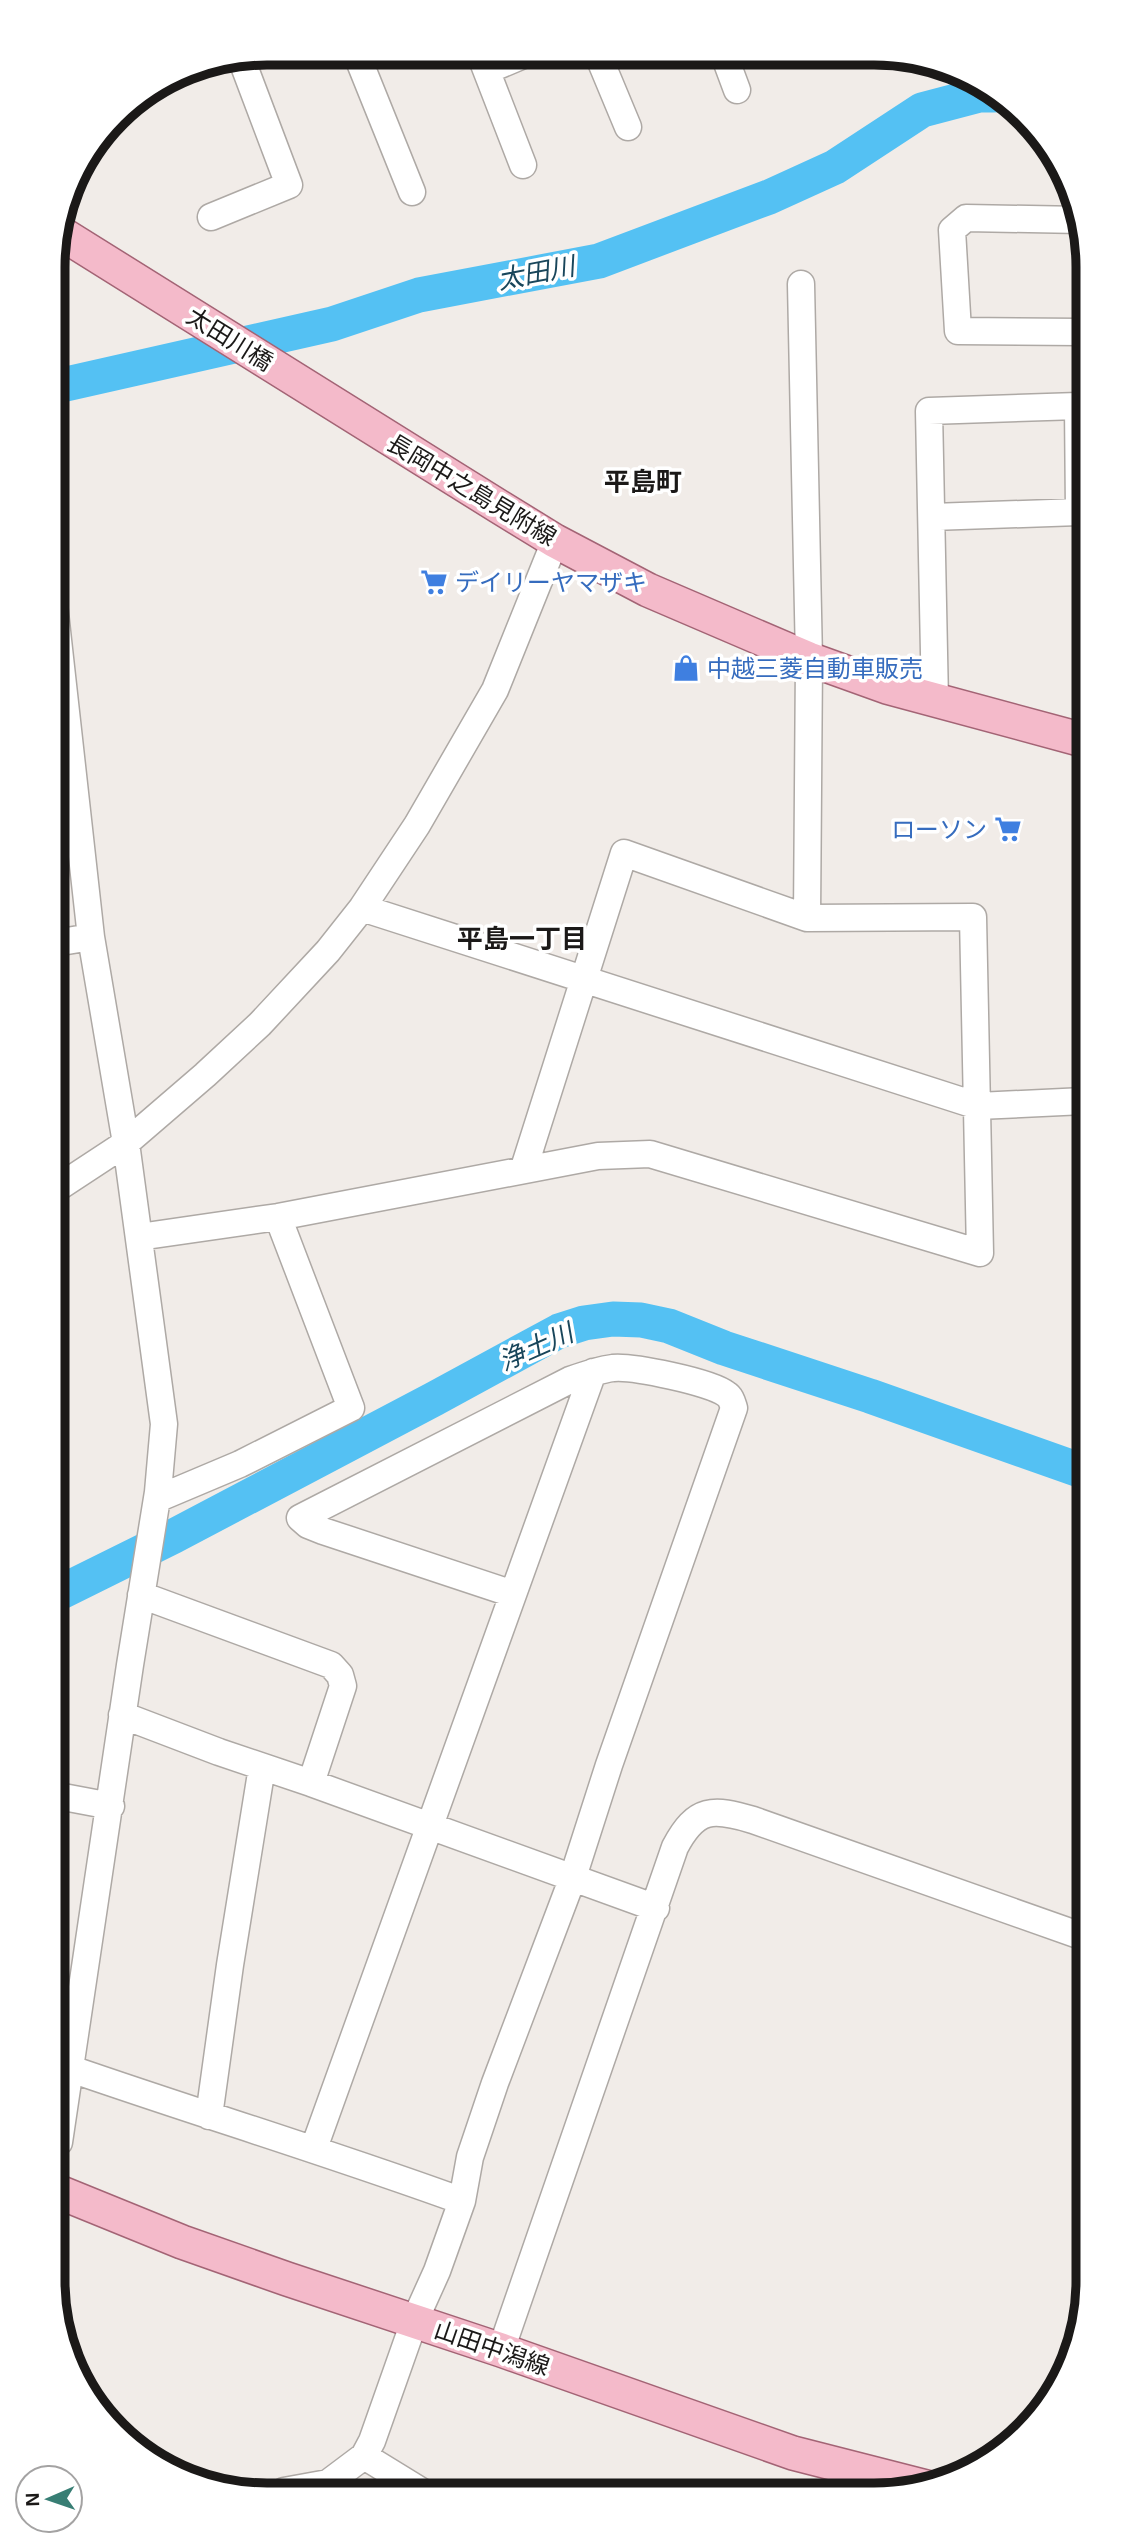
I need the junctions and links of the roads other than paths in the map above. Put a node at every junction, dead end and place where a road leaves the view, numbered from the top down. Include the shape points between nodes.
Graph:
1 (361, 65) edge
2 (485, 65) edge
3 (602, 65) edge
4 (728, 65) edge
5 (247, 66) edge
6 (737, 90) dead end
7 (628, 127) dead end
8 (523, 165) dead end
9 (412, 192) dead end
10 (211, 217) dead end
11 (1070, 220) edge
12 (67, 237) edge
13 (800, 284) dead end
14 (1076, 332) edge
15 (335, 406) joint
16 (1076, 407) edge
17 (1076, 512) edge
18 (932, 517) junction
19 (555, 541) junction
20 (809, 659) junction
21 (935, 701) junction
22 (65, 703) edge
23 (1076, 738) edge
24 (362, 908) junction
25 (807, 918) junction
26 (91, 937) junction
27 (65, 941) edge
28 (583, 978) junction
29 (1076, 1101) edge
30 (978, 1106) junction
31 (127, 1143) junction
32 (524, 1168) junction
33 (65, 1183) edge
34 (278, 1217) junction
35 (139, 1237) junction
36 (593, 1372) junction
37 (157, 1499) junction
38 (142, 1589) junction
39 (513, 1594) junction
40 (122, 1715) junction
41 (262, 1767) junction
42 (311, 1783) junction
43 (65, 1797) edge
44 (111, 1806) junction
45 (430, 1827) junction
46 (573, 1877) junction
47 (656, 1908) junction
48 (1076, 1934) edge
49 (71, 2069) junction
50 (65, 2106) edge
51 (209, 2116) junction
52 (314, 2148) junction
53 (65, 2194) edge
54 (462, 2201) junction
55 (414, 2322) junction
56 (501, 2350) junction
57 (364, 2456) junction
58 (903, 2481) edge
59 (333, 2483) edge
60 (408, 2483) edge

1 - 9 street
2 - 8 street
3 - 7 street
4 - 6 street
5 - 10 street via 289,186
11 - 14 street via 966,218 952,230 958,331
12 - 15 main road, 太田川橋
13 - 20 street
15 - 19 main road, 長岡中之島見附線
16 - 18 street via 929,411
17 - 18 street
18 - 21 street
19 - 20 main road, 長岡中之島見附線 via 648,590
19 - 24 street via 495,690 423,815
20 - 21 main road, 長岡中之島見附線
20 - 25 street
21 - 23 main road, 長岡中之島見附線
22 - 26 street
24 - 28 street
24 - 31 street via 260,1024
25 - 28 street via 624,853
25 - 30 street via 973,917
26 - 27 street
26 - 31 street
28 - 30 street
28 - 32 street
29 - 30 street
30 - 32 street via 980,1253 650,1154 598,1156
31 - 33 street
31 - 35 street
32 - 34 street
34 - 35 street
34 - 37 street via 351,1408 240,1464
35 - 37 street via 164,1424
36 - 39 street
36 - 39 street via 300,1518 323,1531
36 - 46 street via 615,1368 673,1377 718,1389 729,1396 734,1408
37 - 38 street
38 - 40 street
38 - 42 street via 331,1665 340,1675 343,1686
39 - 45 street
40 - 41 street
40 - 44 street
41 - 42 street
41 - 51 street
42 - 45 street
43 - 44 street
44 - 49 street
45 - 46 street
45 - 52 street
46 - 47 street
46 - 54 street via 491,2095 470,2157
47 - 48 street via 684,1831 695,1818 720,1812 753,1819
47 - 56 street
49 - 50 street
49 - 51 street
51 - 52 street
52 - 54 street
53 - 55 main road, 山田中潟線 via 182,2242
54 - 55 street
55 - 56 main road, 山田中潟線
55 - 57 street
56 - 58 main road, 山田中潟線 via 793,2453
57 - 59 street
57 - 60 street

